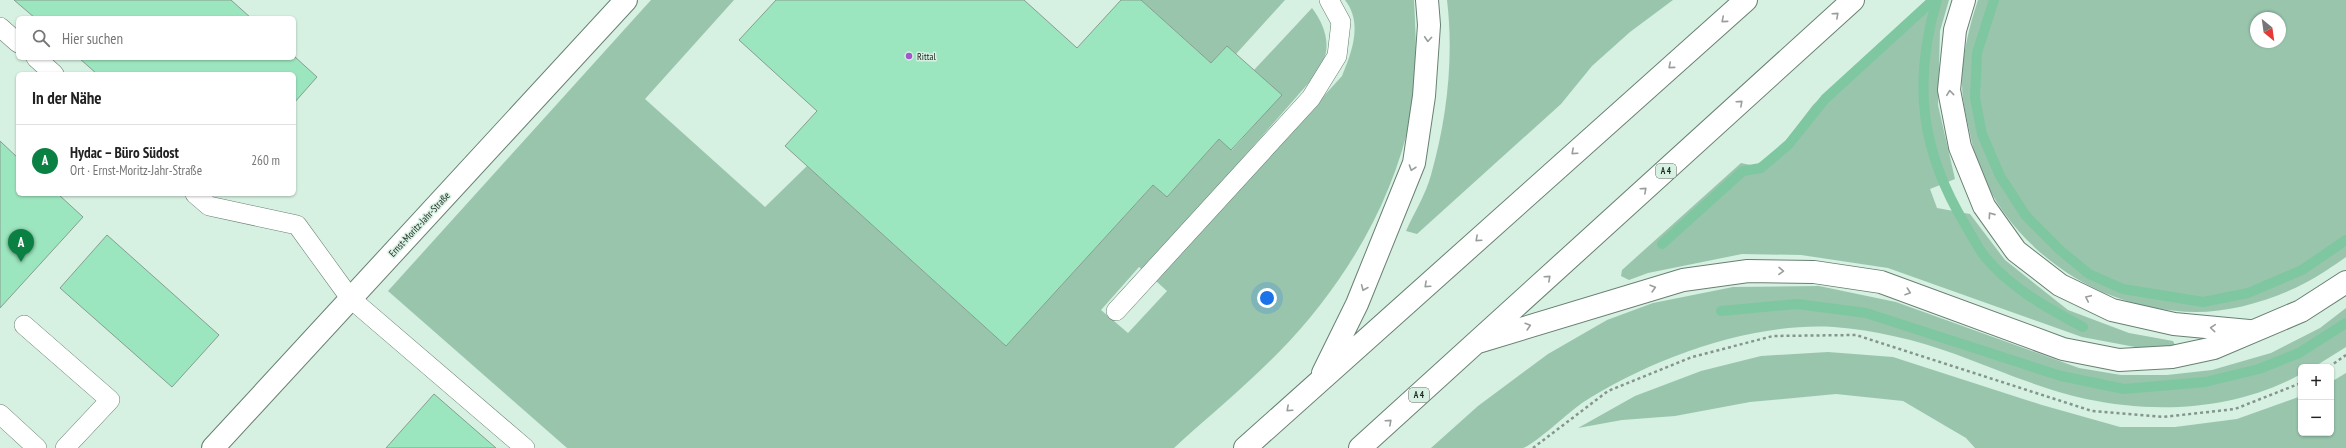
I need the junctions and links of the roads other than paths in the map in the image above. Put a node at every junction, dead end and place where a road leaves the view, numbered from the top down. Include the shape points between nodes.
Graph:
1 (626, 0) edge
2 (1329, 0) edge
3 (1427, 0) edge
4 (1746, 0) edge
5 (1853, 0) edge
6 (1964, 0) edge
7 (0, 27) edge
8 (16, 41) edge
9 (38, 60) edge
10 (52, 72) edge
11 (196, 196) edge
12 (2346, 282) edge
13 (350, 298) junction
14 (1116, 311) dead end
15 (24, 324) dead end
16 (2252, 331) junction
17 (1478, 342) junction
18 (1318, 383) junction
19 (0, 414) edge
20 (37, 448) edge
21 (65, 448) edge
22 (213, 448) edge
23 (525, 448) edge
24 (1245, 448) edge
25 (1360, 448) edge

1 - 13 main road, Ernst-Moritz-Jahr-Straße
2 - 14 lane via 1341,22 1337,56 1311,98
3 -> 18 main road via 1429,26 1424,96 1414,164 1357,304
4 -> 18 main road
17 -> 5 main road, A 4
16 -> 6 main road via 2174,324 2112,310 2060,285 2016,251 1984,206 1960,147 1949,90 1955,30
7 - 8 lane
9 - 10 lane
11 - 13 lane via 209,206 297,225
12 - 16 main road via 2301,311
13 - 22 main road, Ernst-Moritz-Jahr-Straße
13 - 23 lane
15 - 21 lane via 110,400
17 -> 16 main road via 1683,280 1748,271 1814,272 1881,282 2063,349 2119,360 2179,355 2214,348
25 -> 17 main road, A 4
18 -> 24 main road
19 - 20 lane

